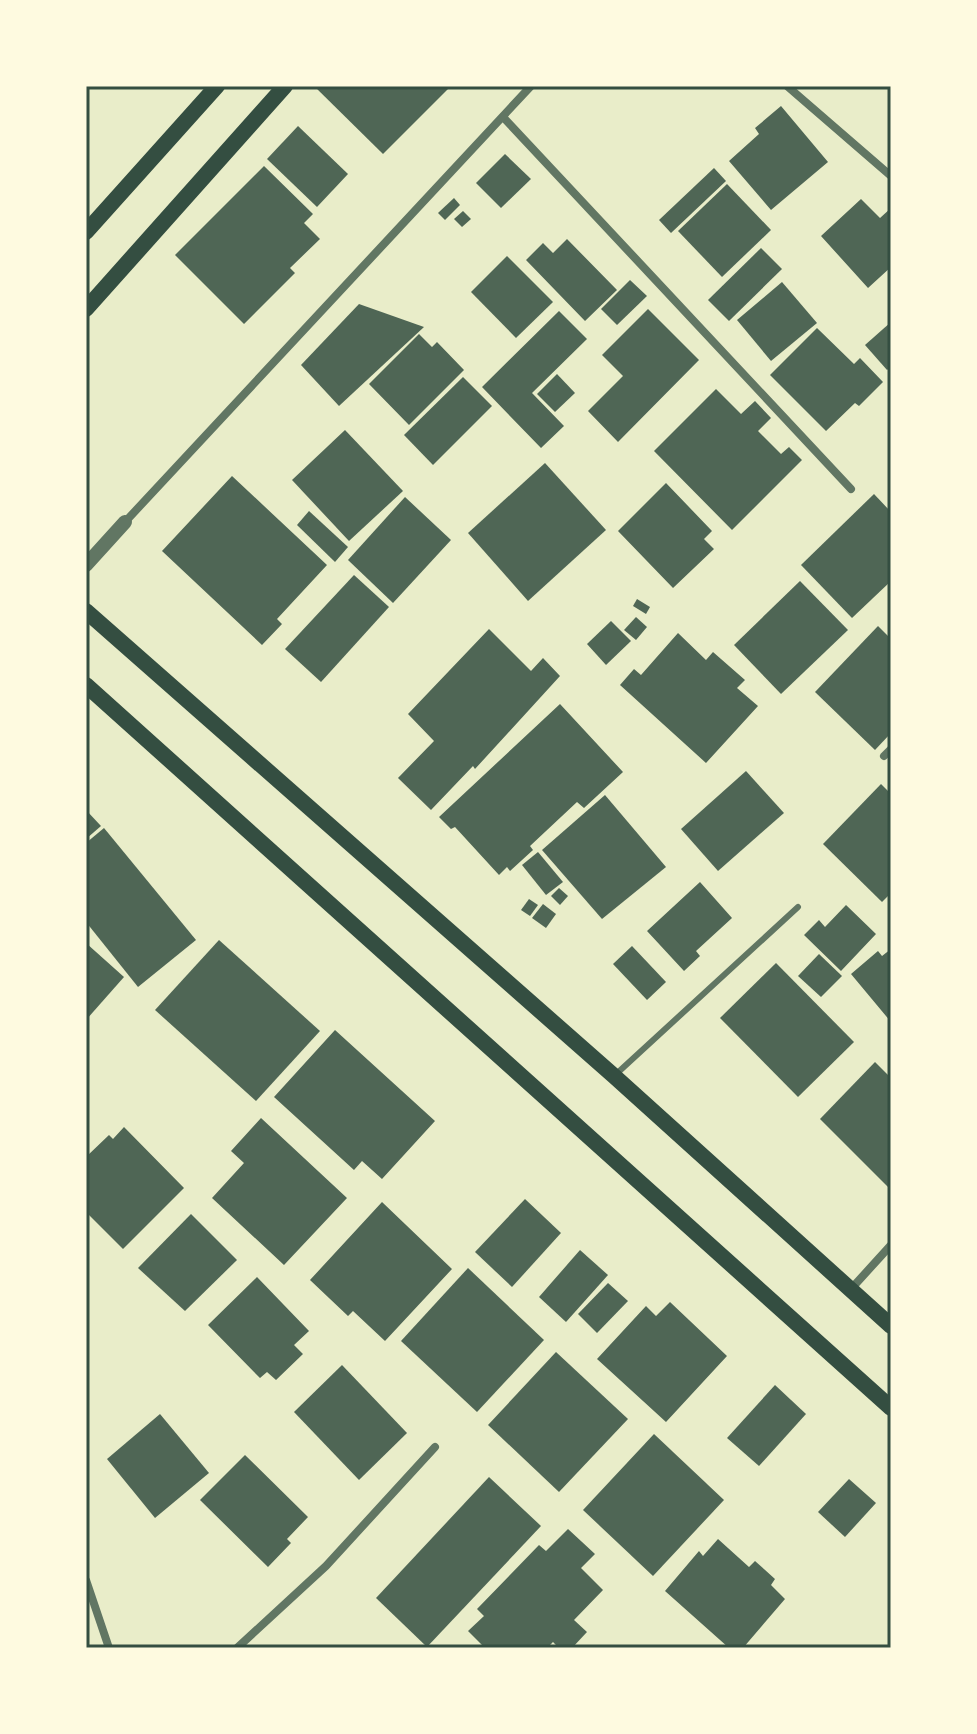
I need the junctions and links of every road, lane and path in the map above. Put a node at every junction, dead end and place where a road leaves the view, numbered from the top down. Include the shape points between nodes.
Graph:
1 (217, 86) edge
2 (285, 86) edge
3 (531, 86) edge
4 (787, 86) edge
5 (503, 117) junction
6 (891, 176) edge
7 (86, 232) edge
8 (86, 309) edge
9 (851, 489) dead end
10 (125, 522) joint
11 (86, 565) edge
12 (86, 611) edge
13 (86, 685) edge
14 (798, 907) dead end
15 (614, 1076) junction
16 (891, 1245) edge
17 (851, 1289) junction
18 (891, 1326) edge
19 (891, 1408) edge
20 (435, 1447) dead end
21 (86, 1580) edge
22 (109, 1648) edge
23 (237, 1648) edge

1 - 7 main road
2 - 8 main road
3 - 5 street
4 - 6 street
5 - 9 street
5 - 10 street
10 - 11 street
12 - 15 main road
13 - 19 main road
14 - 15 lane
15 - 17 main road
16 - 17 street
17 - 18 main road
20 - 23 street via 326,1566
21 - 22 street

